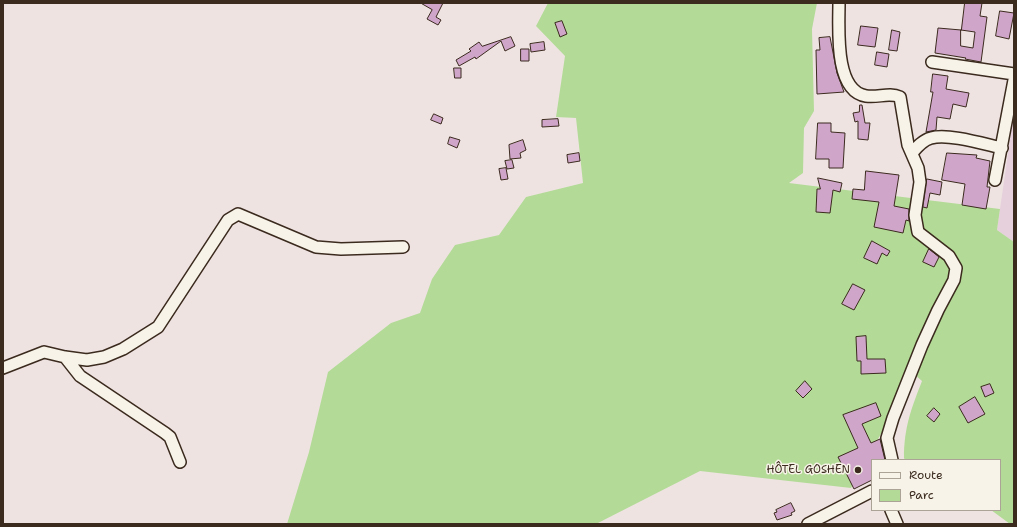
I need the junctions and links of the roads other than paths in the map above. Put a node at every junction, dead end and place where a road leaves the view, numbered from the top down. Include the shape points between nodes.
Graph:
1 (839, 3) edge
2 (932, 62) dead end
3 (1014, 74) edge
4 (1014, 80) edge
5 (1002, 148) junction
6 (912, 153) junction
7 (995, 180) dead end
8 (403, 247) dead end
9 (64, 358) junction
10 (3, 368) edge
11 (892, 459) edge
12 (180, 462) dead end
13 (870, 493) edge
14 (891, 511) edge
15 (808, 524) edge
16 (897, 524) edge

1 - 6 street via 842,67 847,82 855,93 867,97 894,94 900,97 905,134
2 - 3 street
4 - 5 street
5 - 6 street via 948,137 932,137
5 - 7 street
6 - 11 street via 920,182 915,216 918,232 949,256 956,268 954,280 922,345 893,418 888,438
8 - 9 street via 316,247 238,214 228,220 158,328 104,357 87,360
9 - 10 street via 44,352
9 - 12 street via 80,376 170,437
13 - 15 street
14 - 16 street

